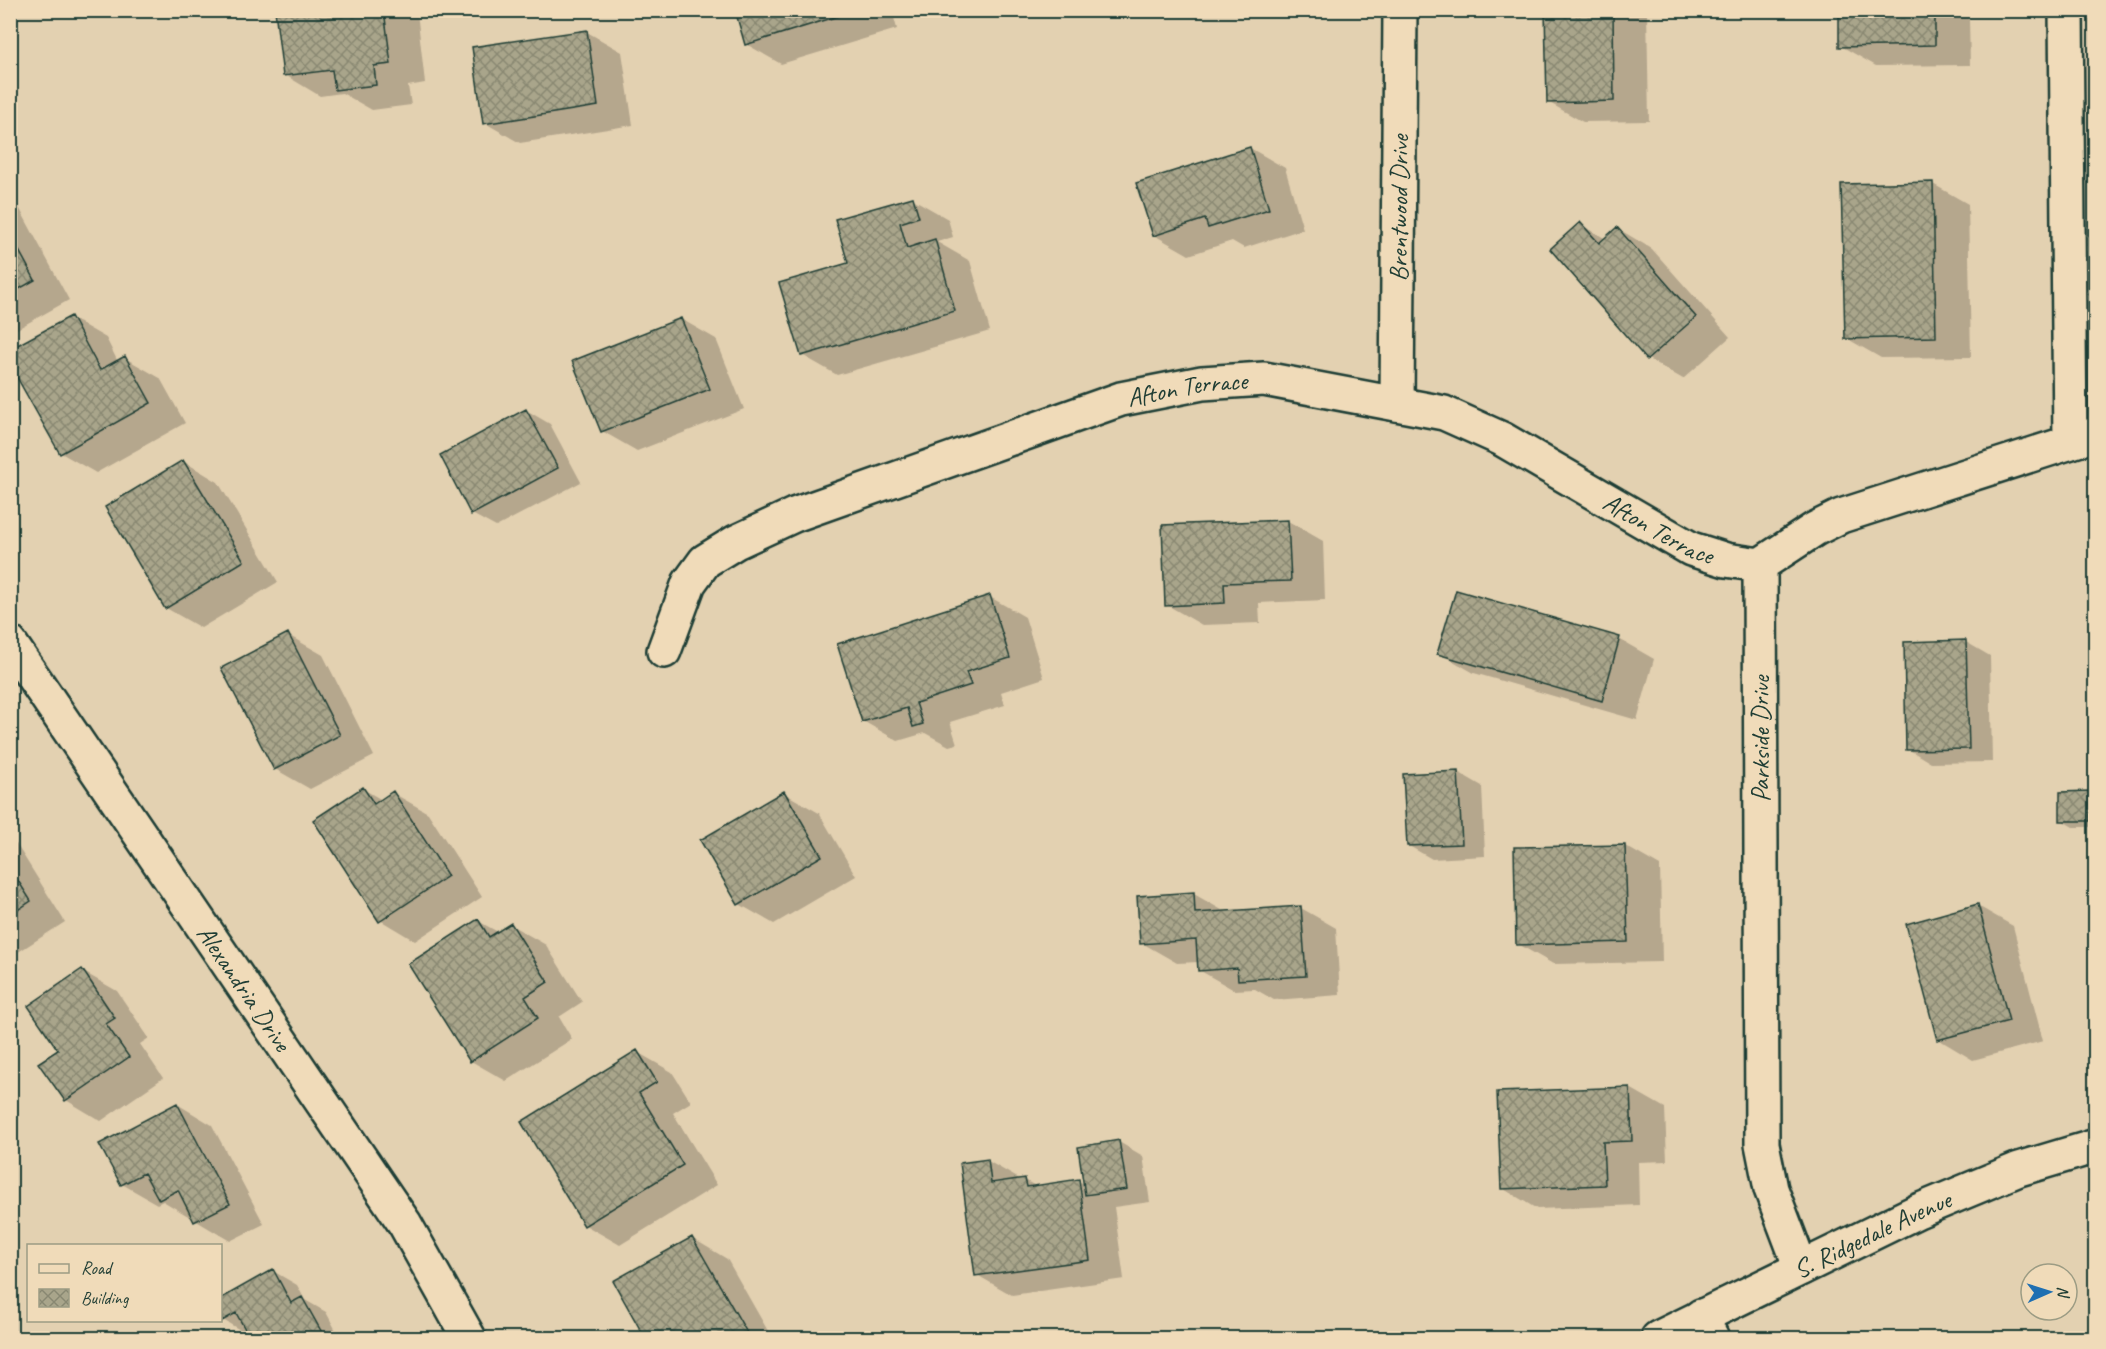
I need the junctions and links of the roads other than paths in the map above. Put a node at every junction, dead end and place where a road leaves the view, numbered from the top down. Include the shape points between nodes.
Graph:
1 (1400, 10) edge
2 (2066, 10) edge
3 (1396, 404) junction
4 (2083, 438) edge
5 (1760, 565) junction
6 (10, 643) edge
7 (664, 651) dead end
8 (2096, 1146) edge
9 (1801, 1268) junction
10 (1706, 1327) edge
11 (469, 1338) edge
12 (1658, 1338) edge

1 - 3 street, Brentwood Drive
2 - 4 street
3 - 5 street, Afton Terrace via 1444,413 1502,439 1691,549
3 - 7 street, Afton Terrace via 1264,379 1202,383 1121,399 794,515 736,542 705,561 689,583
4 - 5 street via 1841,516
5 - 9 street, Parkside Drive via 1762,1144 1771,1189
6 - 11 street, Alexandria Drive via 405,1224
8 - 9 street, S. Ridgedale Avenue via 2019,1169 1918,1211
9 - 10 street, S. Ridgedale Avenue
10 - 12 street, S. Ridgedale Avenue

